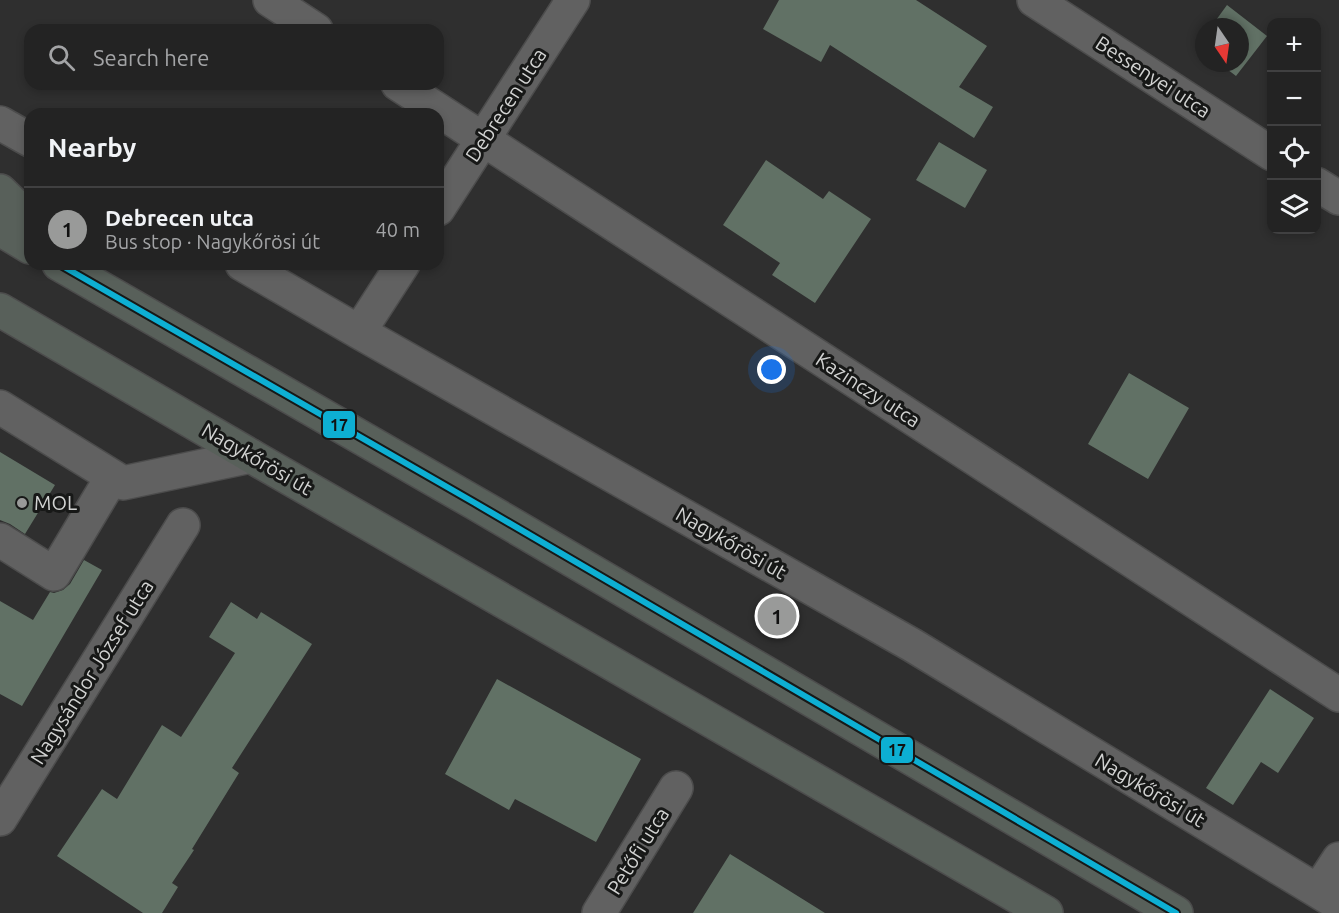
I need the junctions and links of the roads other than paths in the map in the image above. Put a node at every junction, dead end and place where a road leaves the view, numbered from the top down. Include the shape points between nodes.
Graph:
1 (270, 0) edge
2 (573, 0) edge
3 (1034, 0) edge
4 (307, 24) edge
5 (407, 90) edge
6 (434, 108) edge
7 (444, 114) edge
8 (0, 123) edge
9 (24, 137) edge
10 (483, 140) junction
11 (1267, 151) edge
12 (1321, 187) edge
13 (0, 191) edge
14 (1339, 198) edge
15 (444, 200) edge
16 (24, 214) edge
17 (0, 229) edge
18 (24, 243) edge
19 (69, 270) edge
20 (81, 270) edge
21 (252, 270) edge
22 (398, 270) edge
23 (99, 288) junction
24 (0, 310) edge
25 (358, 332) junction
26 (0, 407) edge
27 (251, 456) junction
28 (112, 477) junction
29 (183, 525) dead end
30 (0, 540) edge
31 (1339, 695) edge
32 (676, 788) dead end
33 (0, 819) edge
34 (1339, 859) edge
35 (1328, 897) edge
36 (599, 913) edge
37 (1046, 913) edge
38 (1176, 913) edge

1 - 4 street
2 - 10 street, Debrecen utca
3 - 11 street, Bessenyei utca
5 - 6 street, Kazinczy utca
7 - 10 street, Kazinczy utca
8 - 9 street
10 - 15 street, Debrecen utca
10 - 31 street, Kazinczy utca
12 - 14 street
13 - 16 main road
17 - 18 main road
19 - 23 main road
20 - 23 main road
21 - 25 street, Nagykőrösi út
22 - 25 street
23 - 38 main road
24 - 27 main road, Nagykőrösi út
25 - 35 street, Nagykőrösi út via 912,645
26 - 28 street
27 - 28 street via 123,483
27 - 37 main road, Nagykőrösi út
28 - 30 street via 54,574
29 - 33 street, Nagysándor József utca
32 - 36 street, Petőfi utca
34 - 35 street

